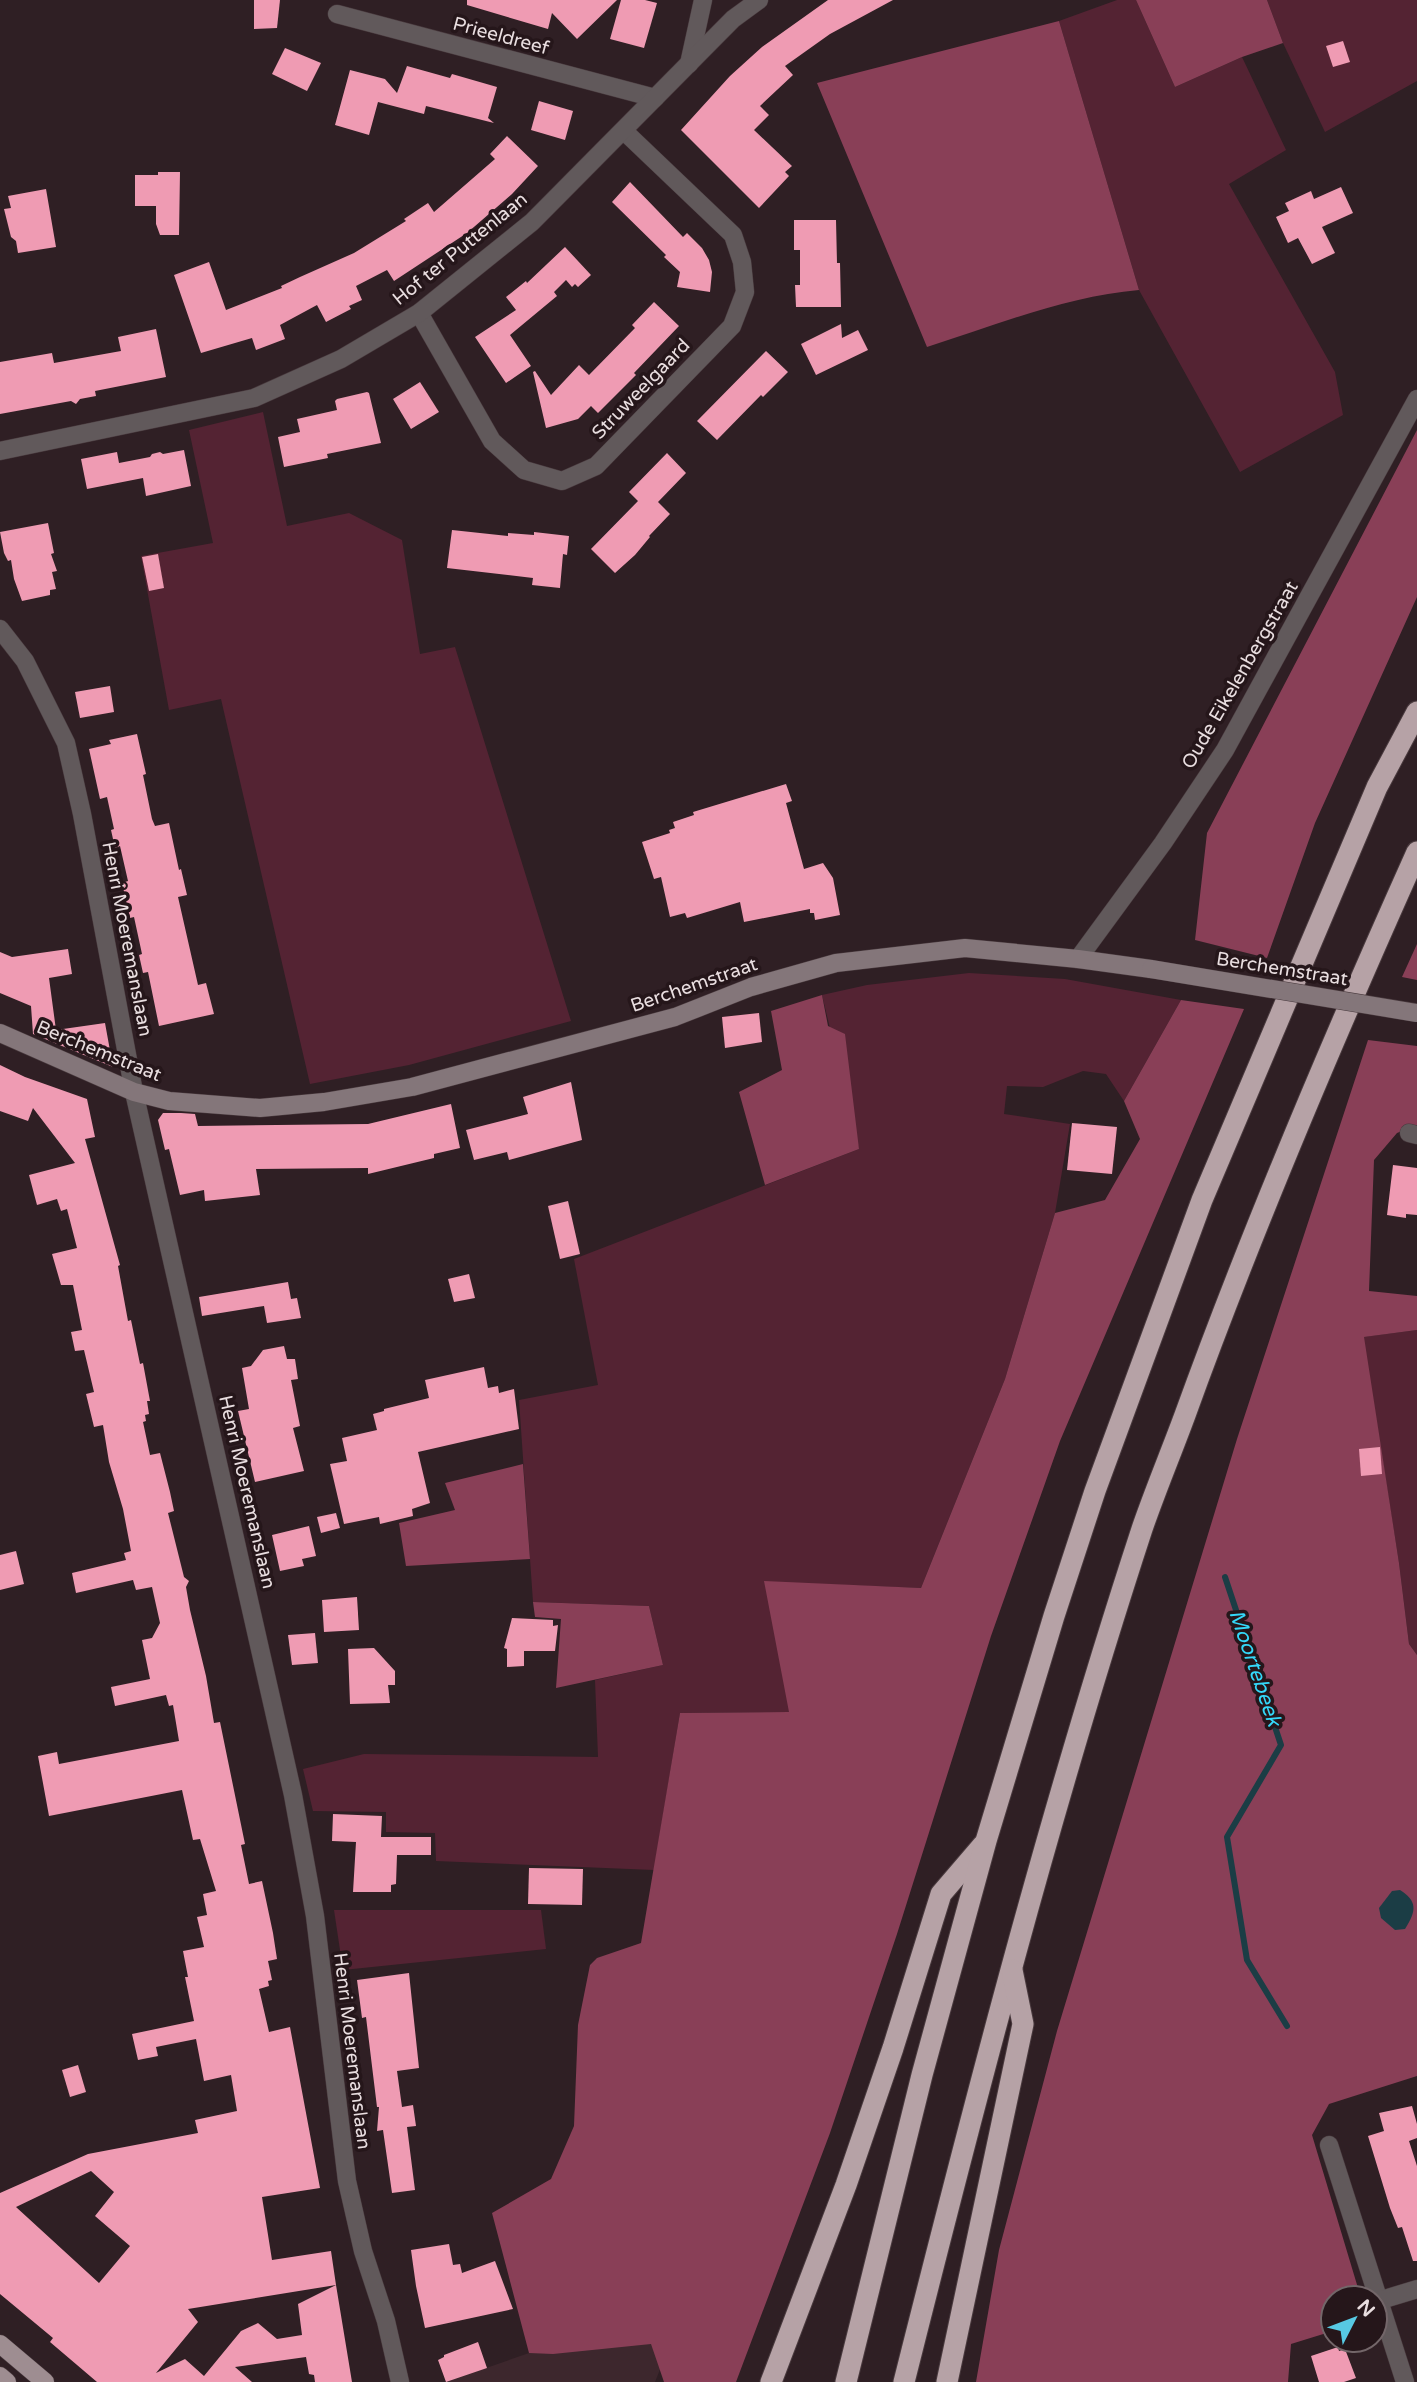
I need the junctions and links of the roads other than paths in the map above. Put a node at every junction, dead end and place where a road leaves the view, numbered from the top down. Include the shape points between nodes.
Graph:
1 (702, 0) edge
2 (759, 0) edge
3 (337, 14) dead end
4 (689, 64) junction
5 (655, 98) junction
6 (624, 131) junction
7 (419, 313) junction
8 (1417, 399) edge
9 (0, 451) edge
10 (0, 629) edge
11 (1417, 712) edge
12 (1417, 852) edge
13 (1078, 959) junction
14 (1417, 1013) edge
15 (0, 1033) edge
16 (134, 1092) junction
17 (986, 1841) junction
18 (1011, 1965) junction
19 (1329, 2145) dead end
20 (1373, 2284) edge
21 (1417, 2289) edge
22 (1389, 2298) edge
23 (1389, 2334) edge
24 (0, 2344) edge
25 (0, 2376) edge
26 (7, 2382) edge
27 (45, 2382) edge
28 (400, 2382) edge
29 (771, 2382) edge
30 (846, 2382) edge
31 (904, 2382) edge
32 (947, 2382) edge
33 (1405, 2382) edge

1 - 4 street
2 - 4 street, Hof ter Puttenlaan via 733,19
3 - 5 street, Prieeldreef
4 - 5 street, Hof ter Puttenlaan
5 - 6 street, Hof ter Puttenlaan
6 - 7 street, Hof ter Puttenlaan via 532,222
6 - 7 street, Struweelgaard via 733,235 743,262 745,292 732,326 596,466 562,481 523,470 492,441
7 - 9 street, Hof ter Puttenlaan via 341,359 254,398
8 - 13 street, Oude Eikelenbergstraat via 1225,750
10 - 16 street, Henri Moeremanslaan via 25,661 66,743
11 - 17 highway via 1377,787 1202,1200 1095,1491
12 - 18 highway via 1214,1331 1143,1525
13 - 14 street, Berchemstraat, bridge
13 - 16 street, Berchemstraat via 965,948 836,963 751,987 675,1017 412,1087 324,1102 260,1108 169,1101
15 - 16 street, Berchemstraat
16 - 28 street, Henri Moeremanslaan via 293,1796 315,1916 348,2181
17 - 29 highway via 941,1894 846,2185
17 - 30 highway via 922,2074
18 - 31 highway
18 - 32 highway via 1023,2024
19 - 20 street
21 - 22 street
23 - 33 street
24 - 27 main road
25 - 26 main road

